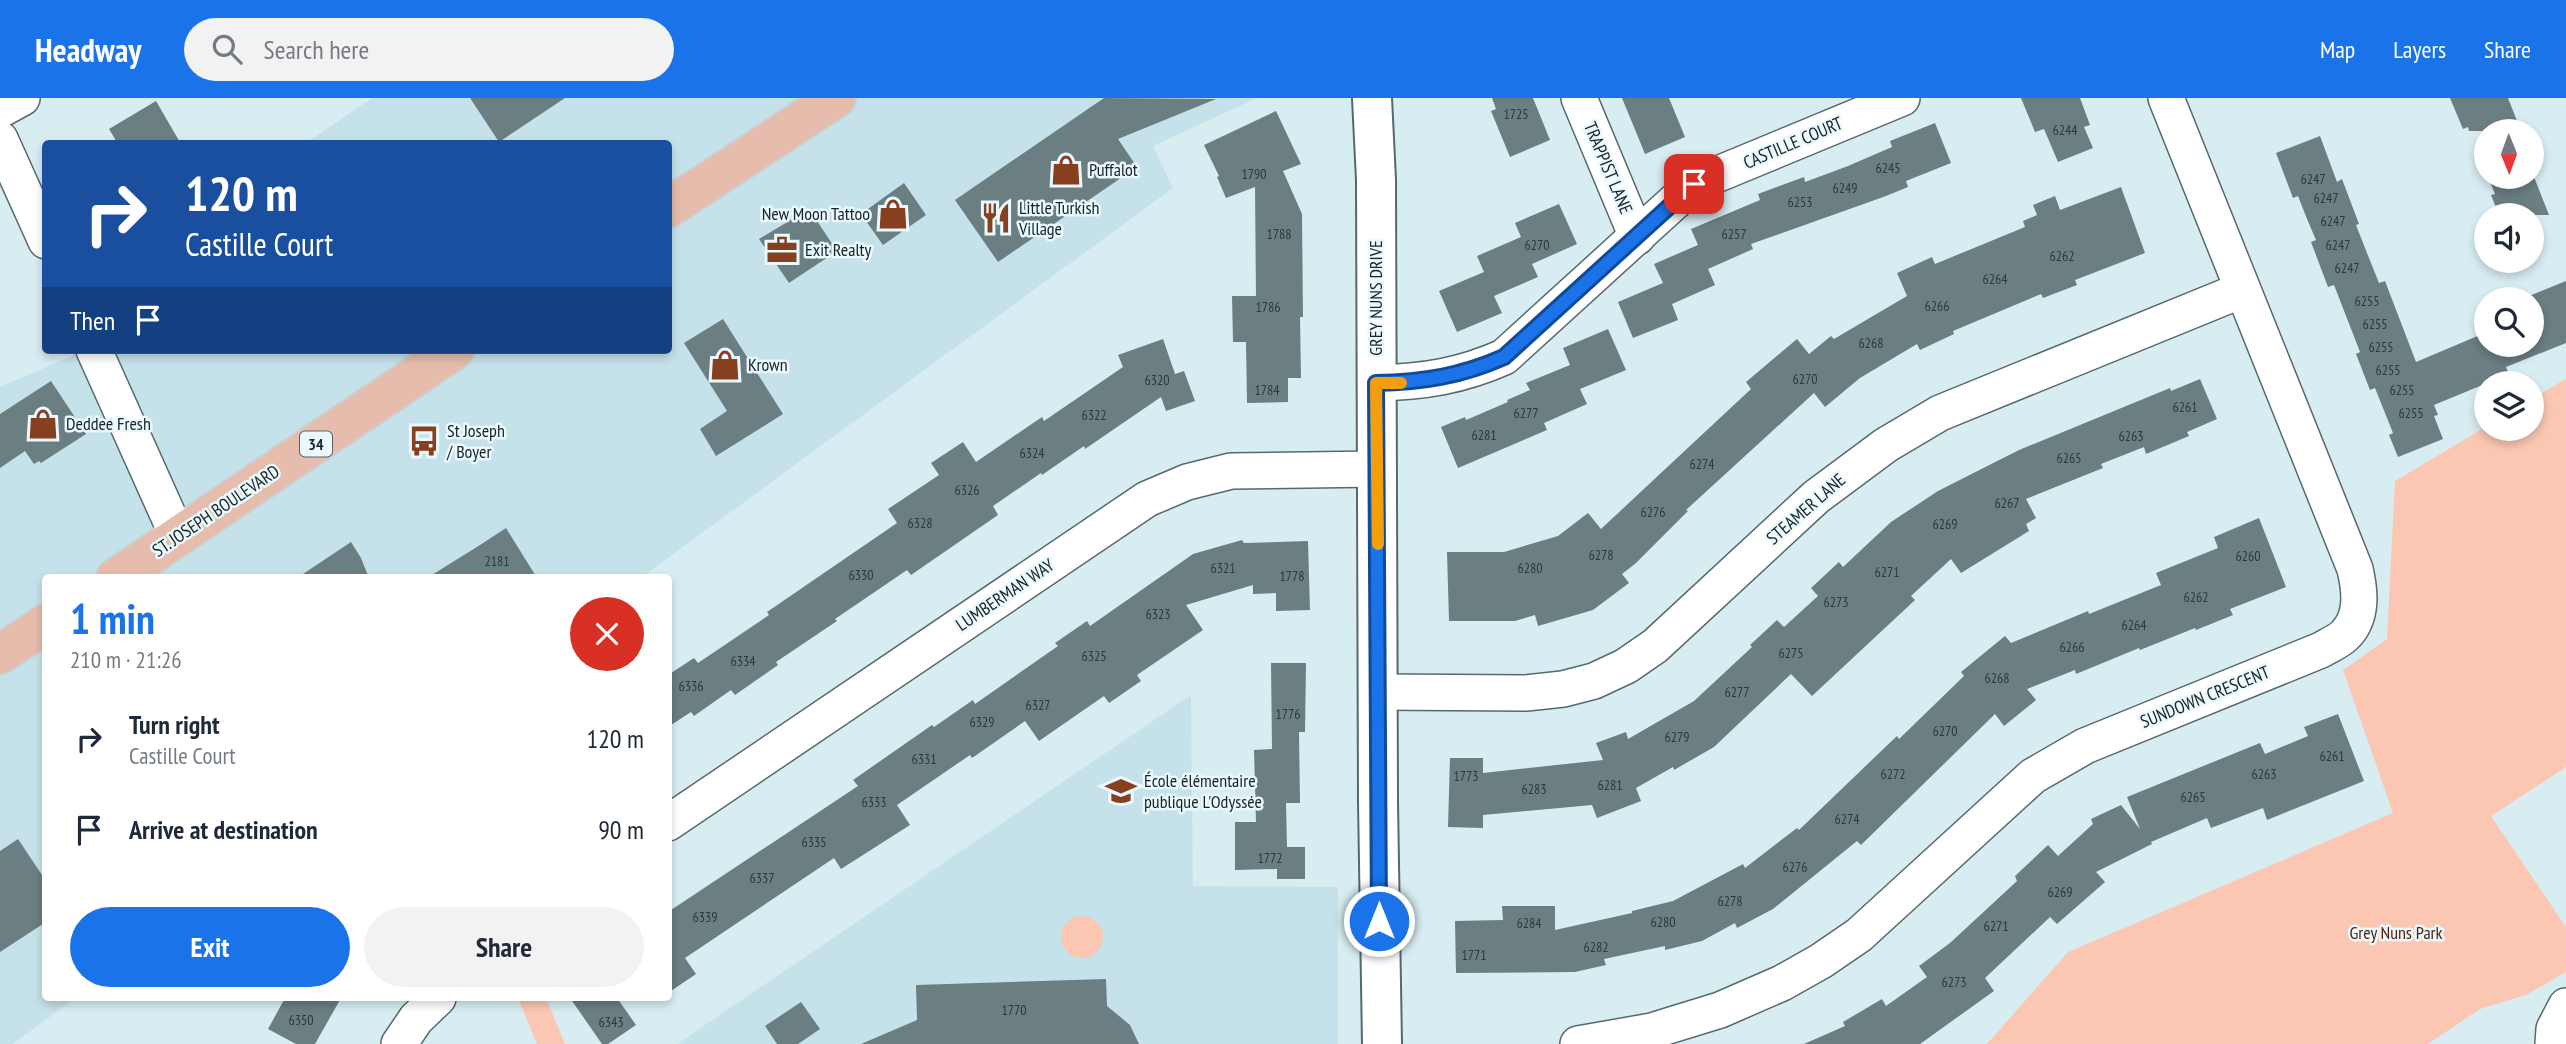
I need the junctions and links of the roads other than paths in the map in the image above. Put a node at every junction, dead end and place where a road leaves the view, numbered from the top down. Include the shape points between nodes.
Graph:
1 (22, 98) edge
2 (836, 98) edge
3 (1372, 98) edge
4 (1579, 98) edge
5 (1902, 98) edge
6 (2166, 98) edge
7 (0, 110) edge
8 (0, 139) edge
9 (672, 205) edge
10 (42, 232) edge
11 (1637, 237) junction
12 (2242, 290) junction
13 (96, 354) edge
14 (448, 354) edge
15 (1376, 383) junction
16 (1378, 469) junction
17 (177, 537) junction
18 (122, 574) edge
19 (42, 627) edge
20 (0, 654) edge
21 (1378, 692) junction
22 (672, 820) edge
23 (435, 1001) edge
24 (2566, 1006) edge
25 (399, 1044) edge
26 (1382, 1044) edge
27 (1578, 1044) edge
28 (2553, 1044) edge

1 - 7 street
2 - 9 main road
3 - 15 street, GREY NUNS DRIVE
4 - 11 street, TRAPPIST LANE
5 - 11 street, CASTILLE COURT via 1694,184
6 - 12 street, SUNDOWN CRESCENT
8 - 10 street
11 - 15 street, CASTILLE COURT via 1504,357 1473,371 1432,380
12 - 21 street, STEAMER LANE via 1940,413 1886,445 1816,497 1655,646 1605,676 1563,689 1527,693
12 - 27 street, SUNDOWN CRESCENT via 2355,569 2358,610 2346,634 2321,650 2058,760 2033,776 1859,935 1782,983 1687,1021
13 - 17 street
14 - 17 main road, ST. JOSEPH BOULEVARD / 34
15 - 16 street, GREY NUNS DRIVE
16 - 21 street, GREY NUNS DRIVE
16 - 22 street, LUMBERMAN WAY via 1231,471 1147,499
17 - 18 main road, ST. JOSEPH BOULEVARD / 34
19 - 20 main road
21 - 26 street, GREY NUNS DRIVE
23 - 25 street
24 - 28 street via 2554,1029

